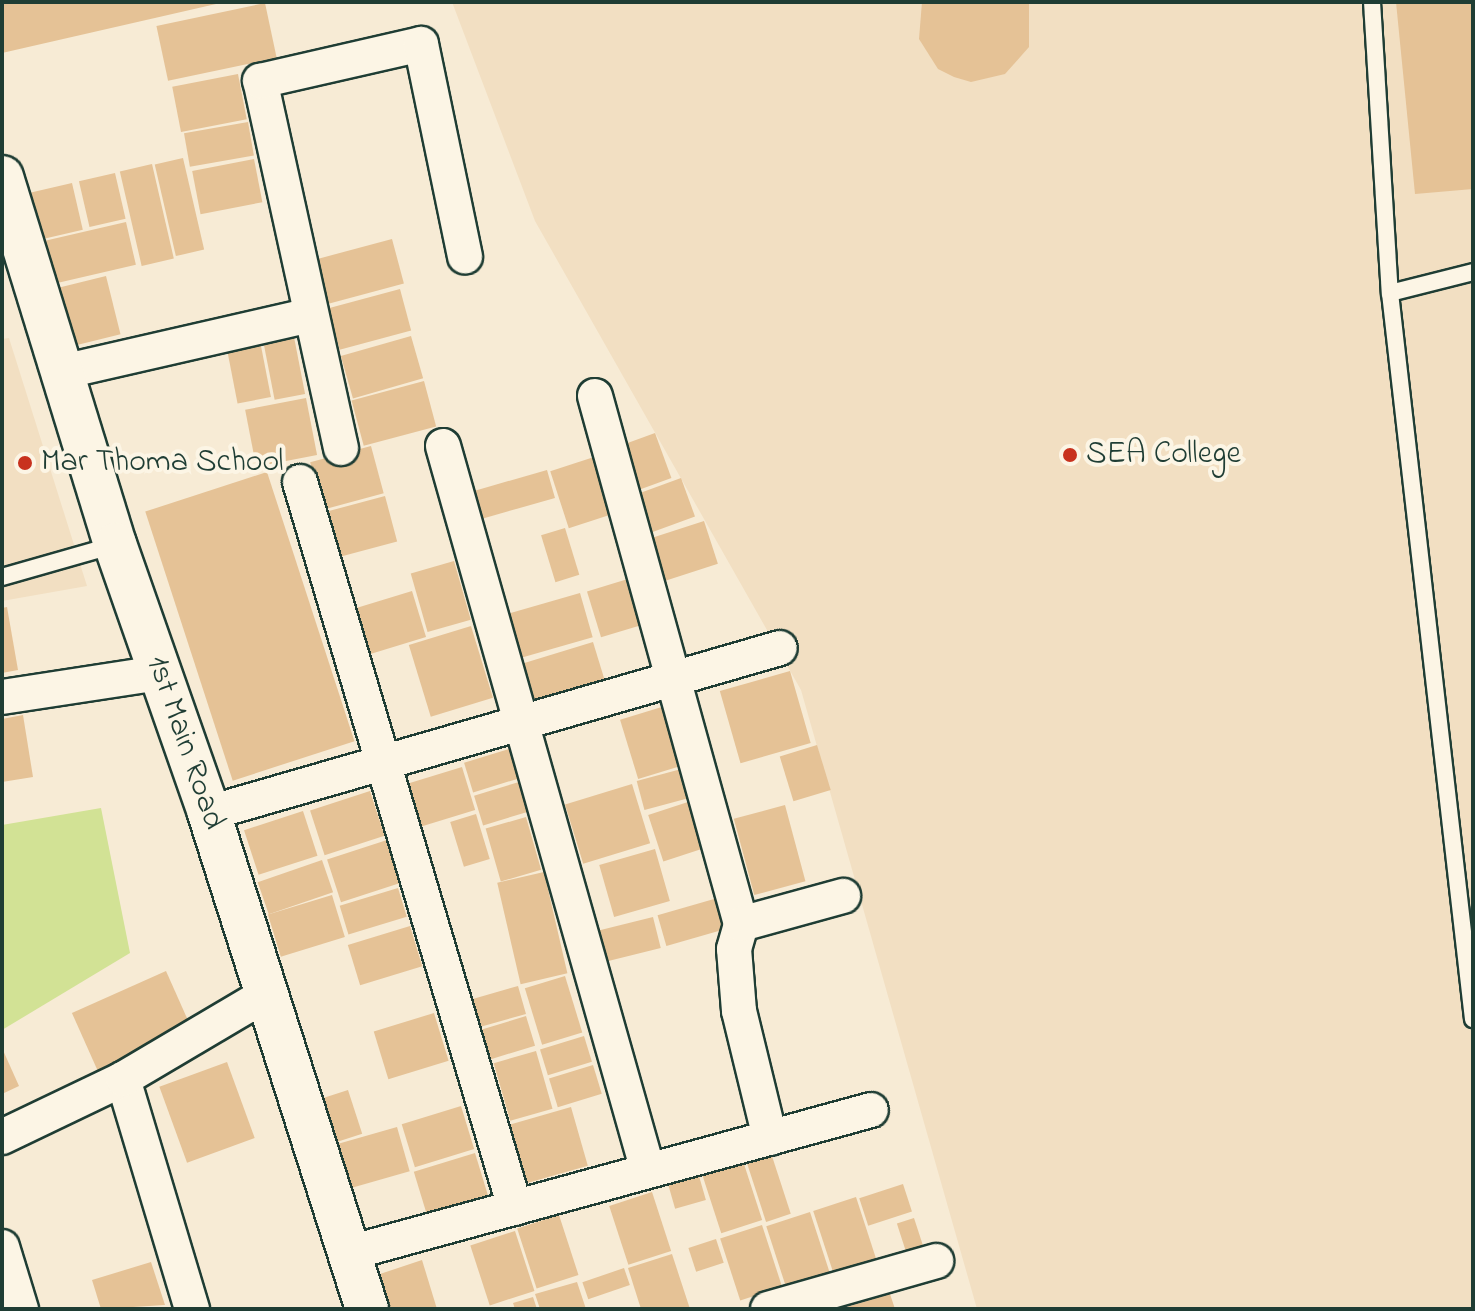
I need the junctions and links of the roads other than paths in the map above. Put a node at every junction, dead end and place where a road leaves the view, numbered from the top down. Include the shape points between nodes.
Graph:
1 (1372, 2) edge
2 (2, 177) edge
3 (465, 257) dead end
4 (1473, 272) edge
5 (1390, 293) junction
6 (311, 315) junction
7 (62, 372) junction
8 (595, 396) dead end
9 (443, 446) dead end
10 (341, 448) dead end
11 (300, 482) dead end
12 (115, 544) junction
13 (2, 577) edge
14 (780, 648) dead end
15 (159, 673) junction
16 (673, 679) junction
17 (2, 697) edge
18 (523, 727) junction
19 (383, 763) junction
20 (209, 813) junction
21 (843, 896) dead end
22 (741, 924) junction
23 (267, 994) junction
24 (1473, 1019) edge
25 (123, 1079) junction
26 (871, 1110) dead end
27 (2, 1137) edge
28 (770, 1138) junction
29 (648, 1171) junction
30 (515, 1208) junction
31 (2, 1247) edge
32 (349, 1253) junction
33 (936, 1261) dead end
34 (21, 1309) edge
35 (192, 1309) edge
36 (367, 1309) edge
37 (768, 1309) edge

1 - 5 lane
2 - 7 street, 1st Main Road
3 - 6 street via 421,44 260,81
4 - 5 lane
5 - 24 lane
6 - 7 street
6 - 10 street
7 - 12 street, 1st Main Road
8 - 16 street
9 - 18 street
11 - 19 street
12 - 13 lane
12 - 15 street, 1st Main Road
14 - 16 street
15 - 17 street
15 - 20 street, 1st Main Road
16 - 18 street
16 - 22 street
18 - 19 street
18 - 29 street
19 - 20 street
19 - 30 street
20 - 23 street, 1st Main Road
21 - 22 street
22 - 28 street via 734,949 739,1011
23 - 25 street
23 - 32 street, 1st Main Road
25 - 27 street
25 - 35 street
26 - 28 street
28 - 29 street
29 - 30 street
30 - 32 street
31 - 34 street
32 - 36 street, 1st Main Road
33 - 37 street

